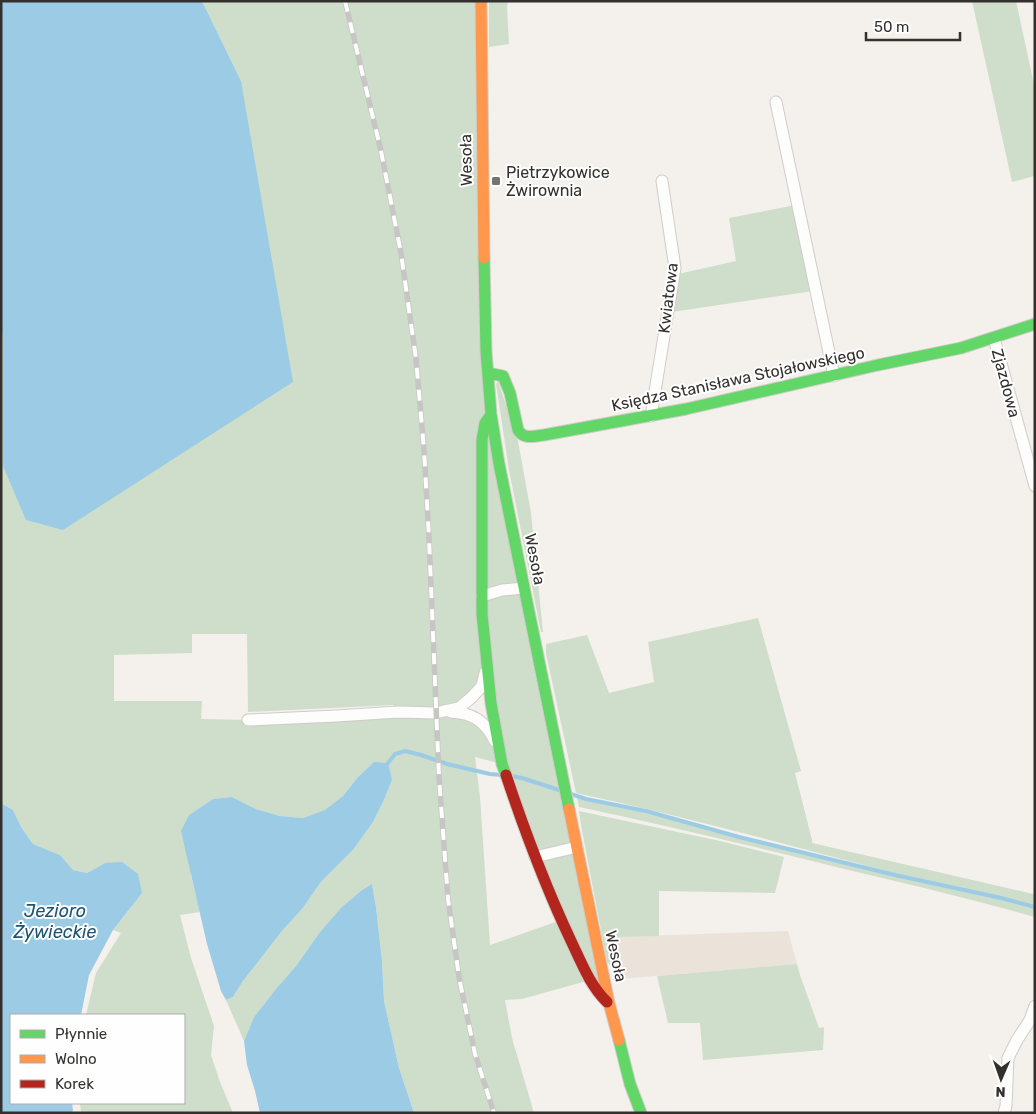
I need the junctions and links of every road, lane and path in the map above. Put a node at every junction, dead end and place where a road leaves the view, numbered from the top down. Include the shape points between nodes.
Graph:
1 (482, 1) edge
2 (776, 102) dead end
3 (662, 181) dead end
4 (1035, 324) edge
5 (994, 338) junction
6 (488, 375) junction
7 (834, 376) junction
8 (492, 414) junction
9 (651, 416) junction
10 (1035, 486) edge
11 (524, 588) junction
12 (482, 596) junction
13 (487, 666) junction
14 (444, 711) junction
15 (248, 720) dead end
16 (500, 750) junction
17 (577, 847) junction
18 (535, 857) junction
19 (609, 1003) junction
20 (1035, 1006) edge
21 (641, 1113) edge
22 (1004, 1113) edge

1 - 6 street, Wesoła via 484,287
2 - 7 street
3 - 9 street, Kwiatowa via 675,268
4 - 5 street, Księdza Stanisława Stojałowskiego
5 - 7 street, Księdza Stanisława Stojałowskiego
5 - 10 street, Zjazdowa
6 - 8 street, Wesoła
6 - 9 street, Księdza Stanisława Stojałowskiego via 503,376 518,430 526,437
7 - 9 street, Księdza Stanisława Stojałowskiego
8 - 11 street, Wesoła
8 - 12 street via 482,440
11 - 12 street
11 - 17 street, Wesoła
12 - 13 street
13 - 14 street via 482,686 472,697 459,708
13 - 16 street
14 - 15 street
14 - 16 street via 463,712 481,721
16 - 18 street
17 - 18 street
17 - 19 street, Wesoła
18 - 19 street via 590,980
19 - 21 street, Wesoła
20 - 22 street via 1008,1058

